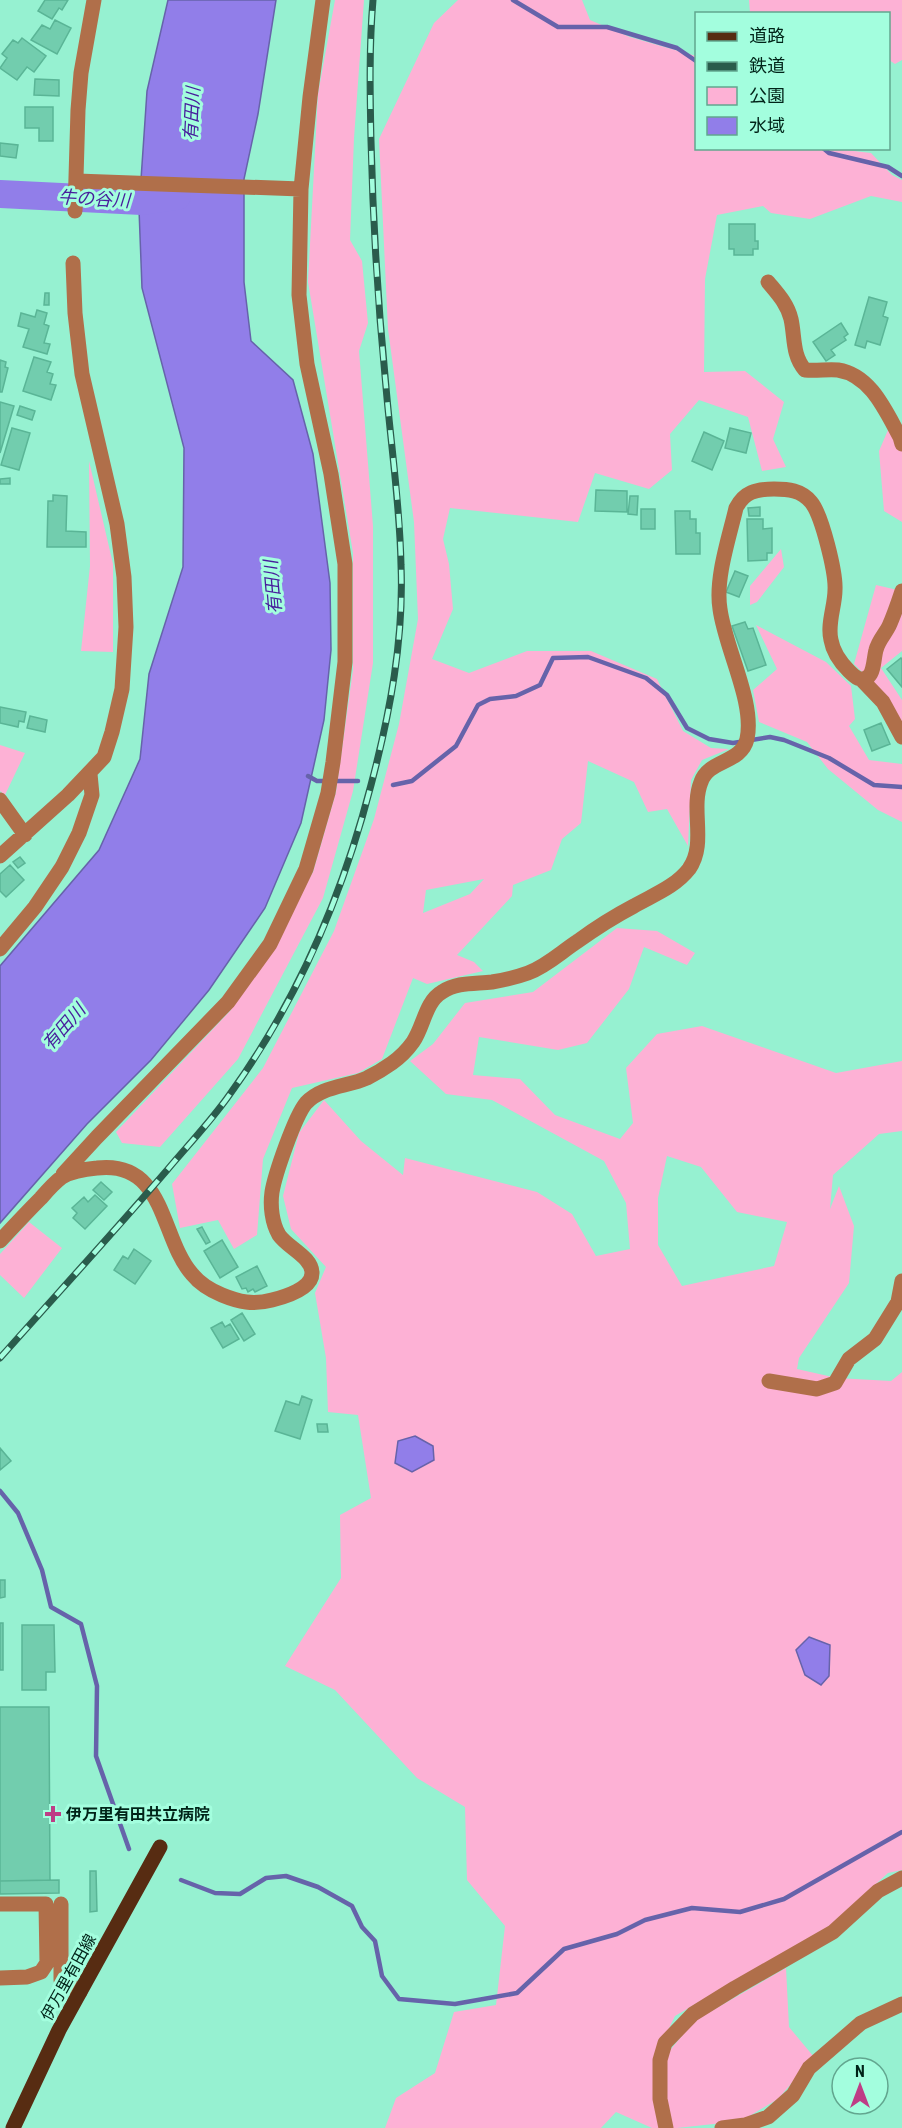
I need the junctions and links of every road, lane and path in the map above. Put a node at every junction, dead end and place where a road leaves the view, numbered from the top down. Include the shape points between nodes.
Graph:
1 (94, 0) edge
2 (323, 0) edge
3 (77, 181) junction
4 (301, 189) junction
5 (75, 211) dead end
6 (73, 263) dead end
7 (768, 282) dead end
8 (902, 444) edge
9 (902, 591) edge
10 (861, 679) junction
11 (902, 737) edge
12 (90, 774) junction
13 (0, 800) edge
14 (25, 835) junction
15 (0, 856) edge
16 (0, 949) edge
17 (60, 1179) junction
18 (0, 1241) edge
19 (902, 1281) edge
20 (769, 1382) dead end
21 (160, 1847) dead end
22 (902, 1878) edge
23 (0, 1904) edge
24 (61, 1904) dead end
25 (0, 1978) edge
26 (80, 1992) junction
27 (902, 2004) edge
28 (13, 2128) edge
29 (666, 2128) edge
30 (722, 2128) edge

1 - 3 street via 81,73
2 - 4 street
3 - 4 street
3 - 5 street
4 - 17 street via 300,295 307,364 331,474 345,564 345,662 328,793 306,869 270,944 228,1002
6 - 12 street via 82,374 117,524 126,627 122,689 112,732 104,757
7 - 8 street via 784,301 791,318 799,363 805,370 838,370 861,380 879,400
9 - 10 street via 877,647 871,673
10 - 11 street via 884,702
10 - 17 street via 855,678 839,660 831,640 834,574 812,502 790,489 763,489 741,498 718,597 747,709 748,734 742,751 705,774 699,786 697,846 692,865 677,882 529,973 456,985 439,993 414,1041 394,1062 366,1078 317,1093 304,1105 294,1123 272,1193 272,1218 279,1235 310,1262 310,1280 302,1289 258,1303 238,1302 209,1290 190,1273 162,1210 142,1181 123,1168 101,1167
12 - 14 street
12 - 16 street via 92,795 66,859 35,907
13 - 14 street
14 - 15 street
17 - 18 street
19 - 20 street via 898,1302 875,1339 849,1359 835,1383 817,1389
21 - 26 main road, 伊万里有田線
22 - 29 street via 878,1891 833,1932 693,2014 665,2043 660,2060 660,2099
23 - 25 street via 46,1904 47,1963 41,1972 27,1977
24 - 26 street via 61,1980
26 - 28 main road, 伊万里有田線
27 - 30 street via 861,2023 809,2068 793,2095 768,2117 745,2126

